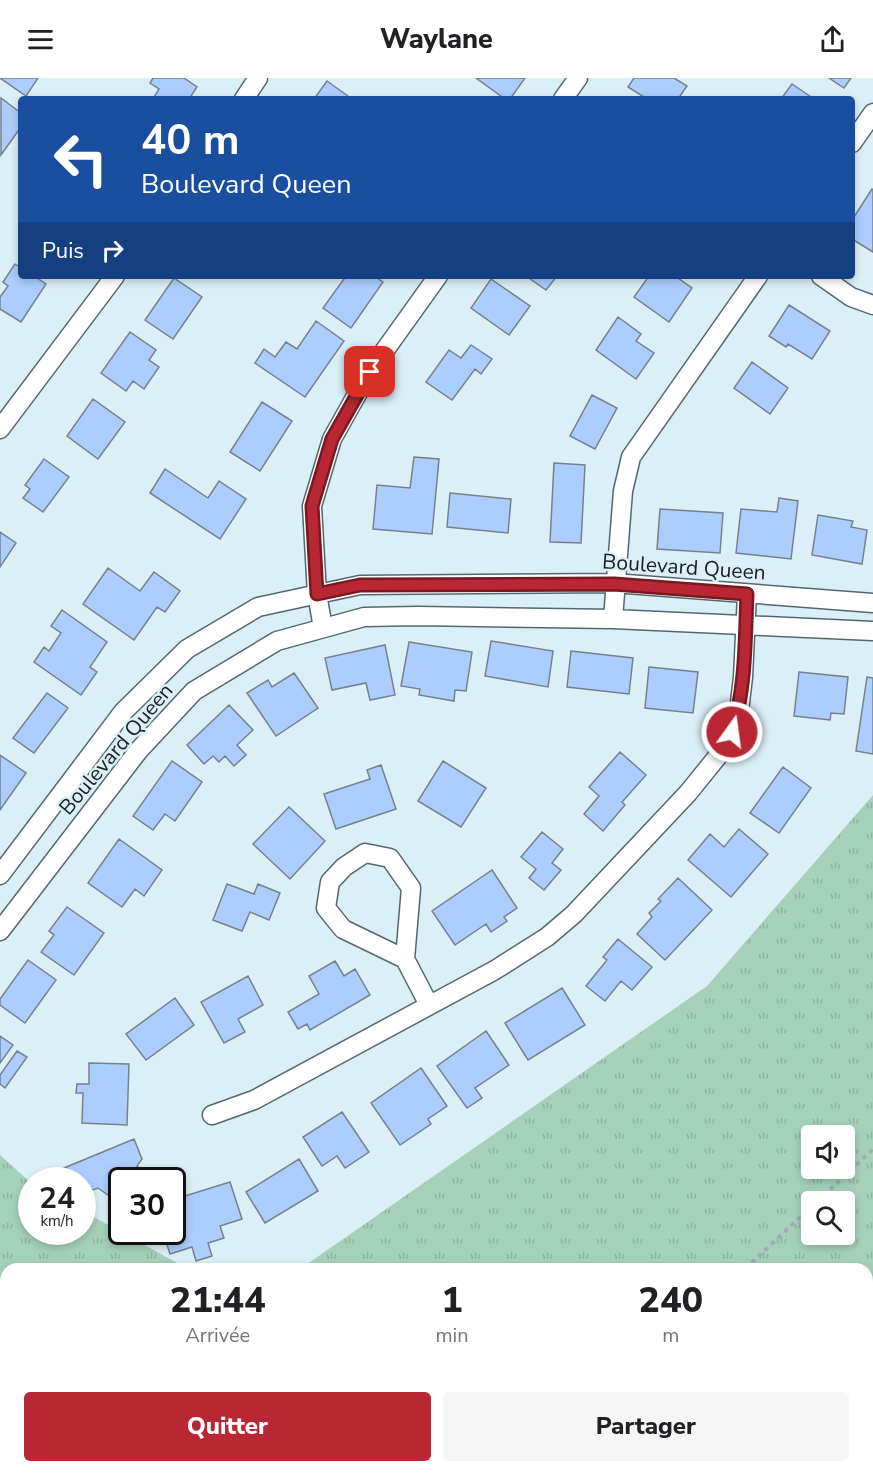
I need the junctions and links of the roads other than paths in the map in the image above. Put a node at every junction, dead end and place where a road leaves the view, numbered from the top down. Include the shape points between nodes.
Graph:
1 (258, 78) edge
2 (578, 78) edge
3 (245, 96) edge
4 (565, 96) edge
5 (873, 113) edge
6 (855, 139) edge
7 (113, 279) edge
8 (436, 279) edge
9 (756, 279) edge
10 (825, 279) edge
11 (873, 305) edge
12 (0, 429) edge
13 (614, 584) junction
14 (317, 594) junction
15 (747, 594) junction
16 (873, 603) edge
17 (613, 619) junction
18 (746, 624) junction
19 (323, 628) junction
20 (873, 631) edge
21 (0, 875) edge
22 (0, 932) edge
23 (405, 959) junction
24 (429, 1005) junction
25 (212, 1114) dead end

1 - 3 street
2 - 4 street
5 - 6 street
7 - 12 street
8 - 14 street via 370,372 332,439 312,506
9 - 13 street via 631,457 622,491
10 - 11 street via 851,297
13 - 14 street, Boulevard Queen via 360,585
13 - 15 street, Boulevard Queen
13 - 17 street
14 - 19 street
14 - 21 street, Boulevard Queen via 258,607 187,649 123,712
15 - 16 street, Boulevard Queen
15 - 18 street
17 - 18 street, Boulevard Queen
17 - 19 street, Boulevard Queen via 364,617
18 - 20 street, Boulevard Queen
18 - 24 street via 739,711 726,746 711,766 574,914 547,937
19 - 22 street, Boulevard Queen via 277,641 195,691 139,750
23 - 23 street via 411,888 390,858 365,853 330,882 326,909 343,928
23 - 24 street
24 - 25 street via 254,1100

